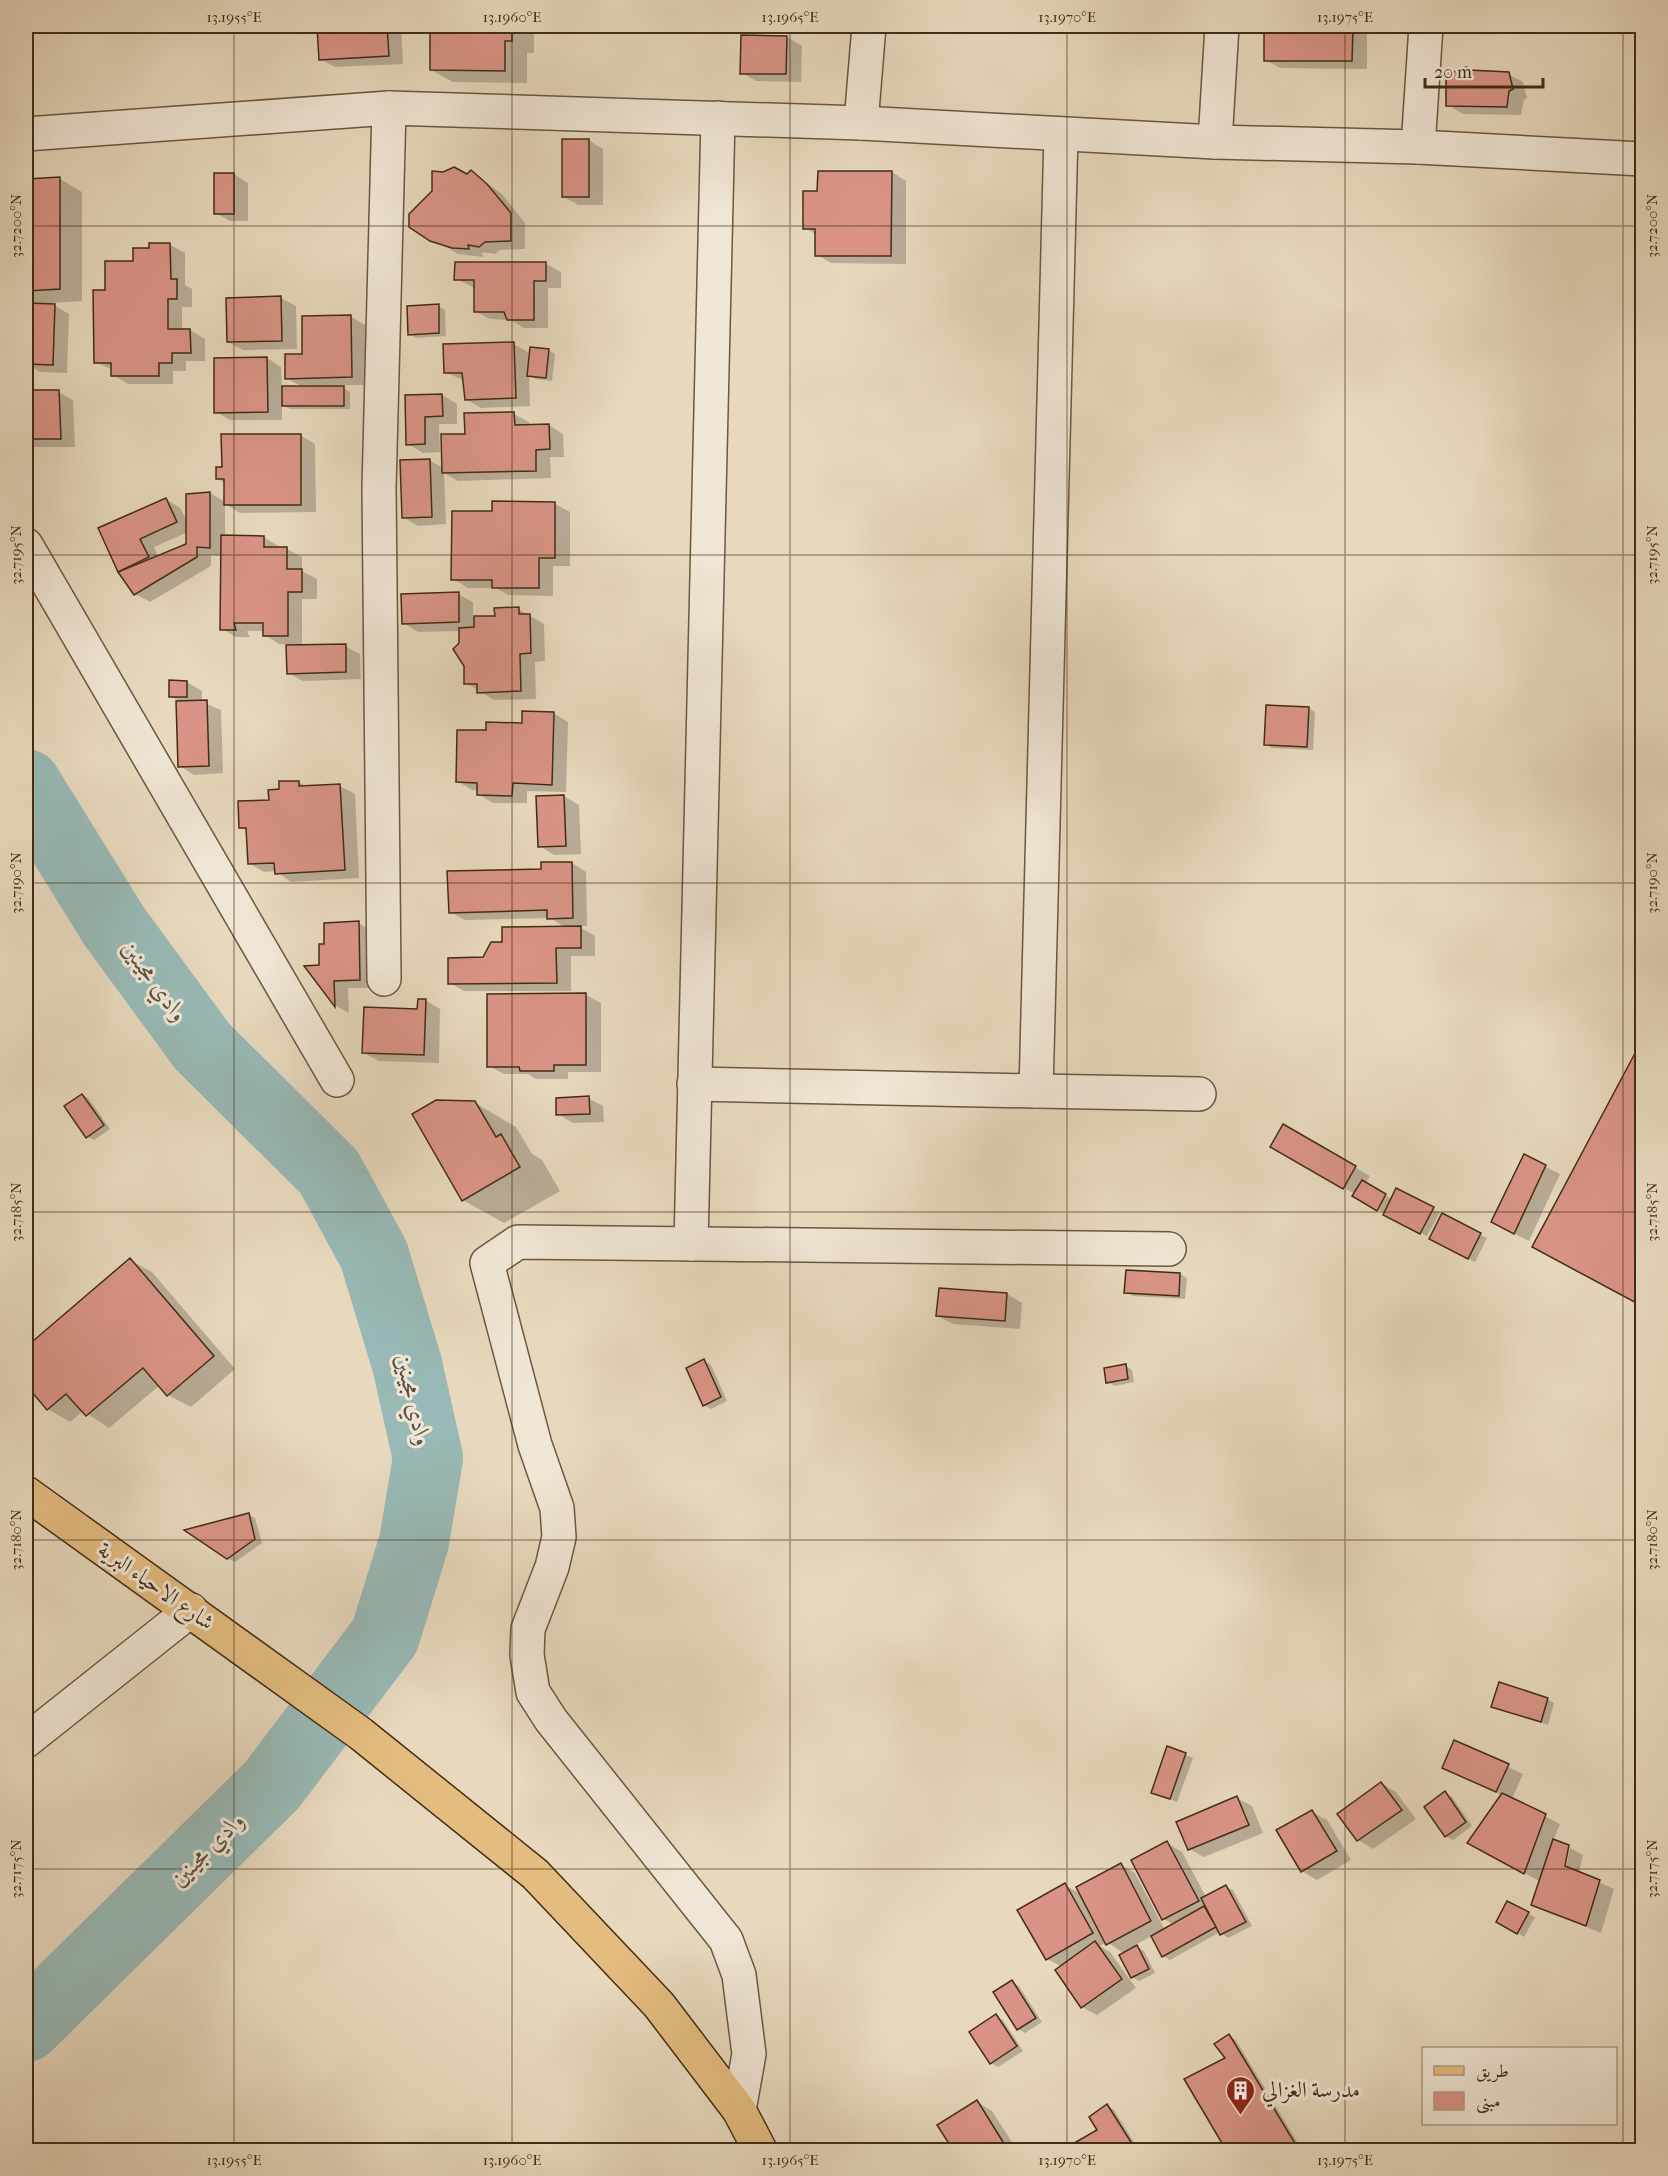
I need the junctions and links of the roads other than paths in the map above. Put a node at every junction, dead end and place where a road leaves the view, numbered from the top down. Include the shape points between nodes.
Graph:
1 (868, 26) edge
2 (1222, 26) edge
3 (1426, 26) edge
4 (389, 108) junction
5 (718, 118) junction
6 (861, 123) junction
7 (26, 134) edge
8 (1061, 134) junction
9 (1215, 142) junction
10 (1418, 147) junction
11 (1642, 159) edge
12 (26, 545) edge
13 (384, 979) dead end
14 (338, 1080) dead end
15 (694, 1084) junction
16 (1036, 1091) junction
17 (1198, 1094) dead end
18 (691, 1244) junction
19 (1168, 1249) dead end
20 (26, 1493) edge
21 (191, 1610) junction
22 (26, 1741) edge
23 (739, 2110) junction
24 (760, 2151) edge

1 - 6 street
2 - 9 street
3 - 10 street
4 - 5 street
4 - 7 street
4 - 13 street via 379,488
5 - 6 street
5 - 15 street
6 - 8 street
8 - 9 street
8 - 16 street
9 - 10 street
10 - 11 street
12 - 14 street
15 - 16 street
15 - 18 street
16 - 17 street
18 - 19 street
18 - 23 street via 518,1242 487,1263 535,1444 558,1508 559,1536 552,1567 528,1629 527,1655 533,1692 726,1940 739,1975 749,2054
20 - 21 main road, شارع الاحياء البرية
21 - 22 street
21 - 23 main road, شارع الاحياء البرية via 361,1734 535,1874 659,2005
23 - 24 main road, شارع الاحياء البرية

